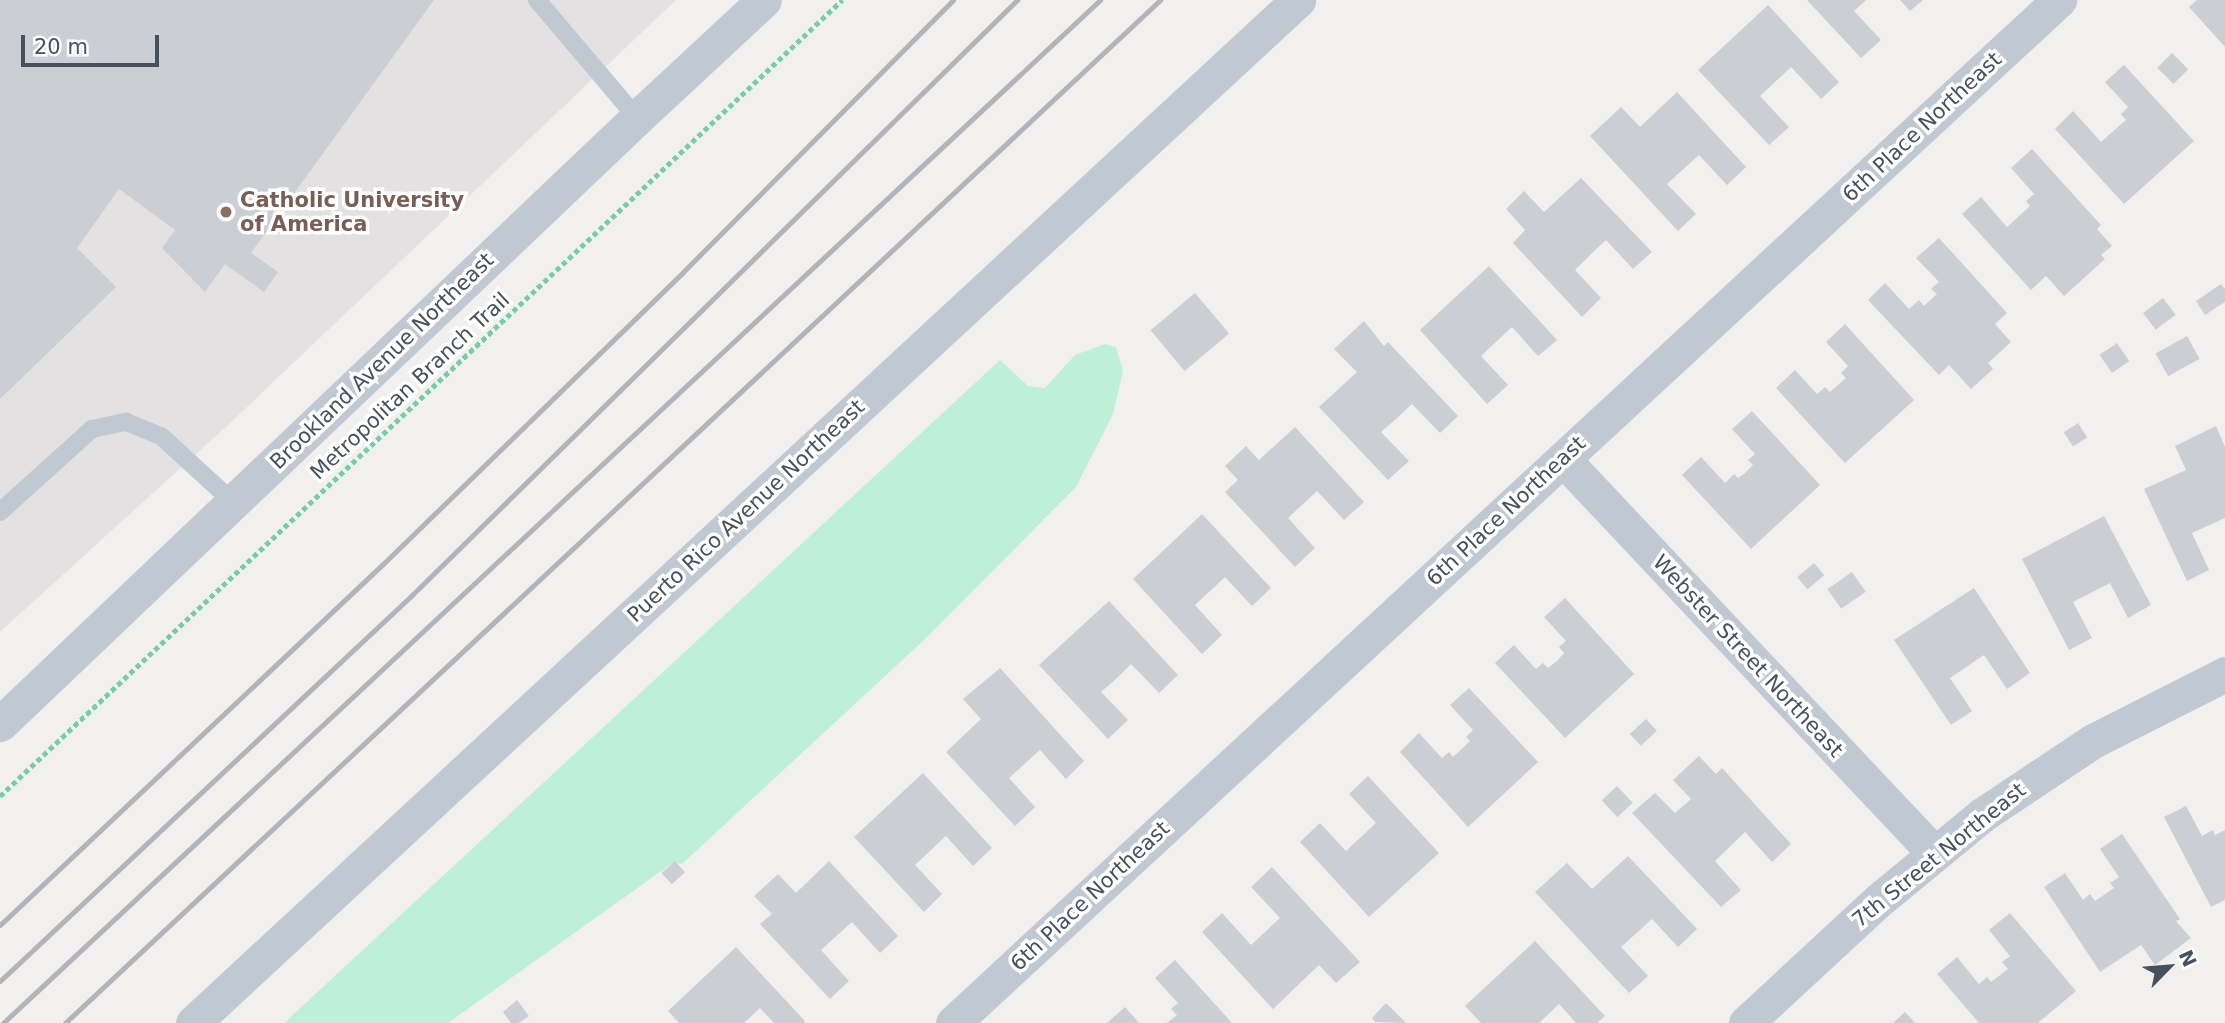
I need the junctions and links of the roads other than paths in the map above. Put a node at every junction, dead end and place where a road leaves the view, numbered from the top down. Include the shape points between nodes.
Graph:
1 (537, 0) edge
2 (764, 0) edge
3 (1298, 0) edge
4 (2059, 0) edge
5 (636, 118) junction
6 (1563, 459) junction
7 (234, 503) junction
8 (0, 512) edge
9 (2225, 674) edge
10 (0, 724) edge
11 (1934, 853) junction
12 (193, 1023) edge
13 (953, 1023) edge
14 (1746, 1023) edge

1 - 5 lane
2 - 5 street, Brookland Avenue Northeast
3 - 12 street, Puerto Rico Avenue Northeast
4 - 6 street, 6th Place Northeast
5 - 7 street, Brookland Avenue Northeast
6 - 11 street, Webster Street Northeast
6 - 13 street, 6th Place Northeast
7 - 8 lane via 161,436 126,422 92,429
7 - 10 street, Brookland Avenue Northeast
9 - 11 street, 7th Street Northeast via 2055,764
11 - 14 street, 7th Street Northeast

